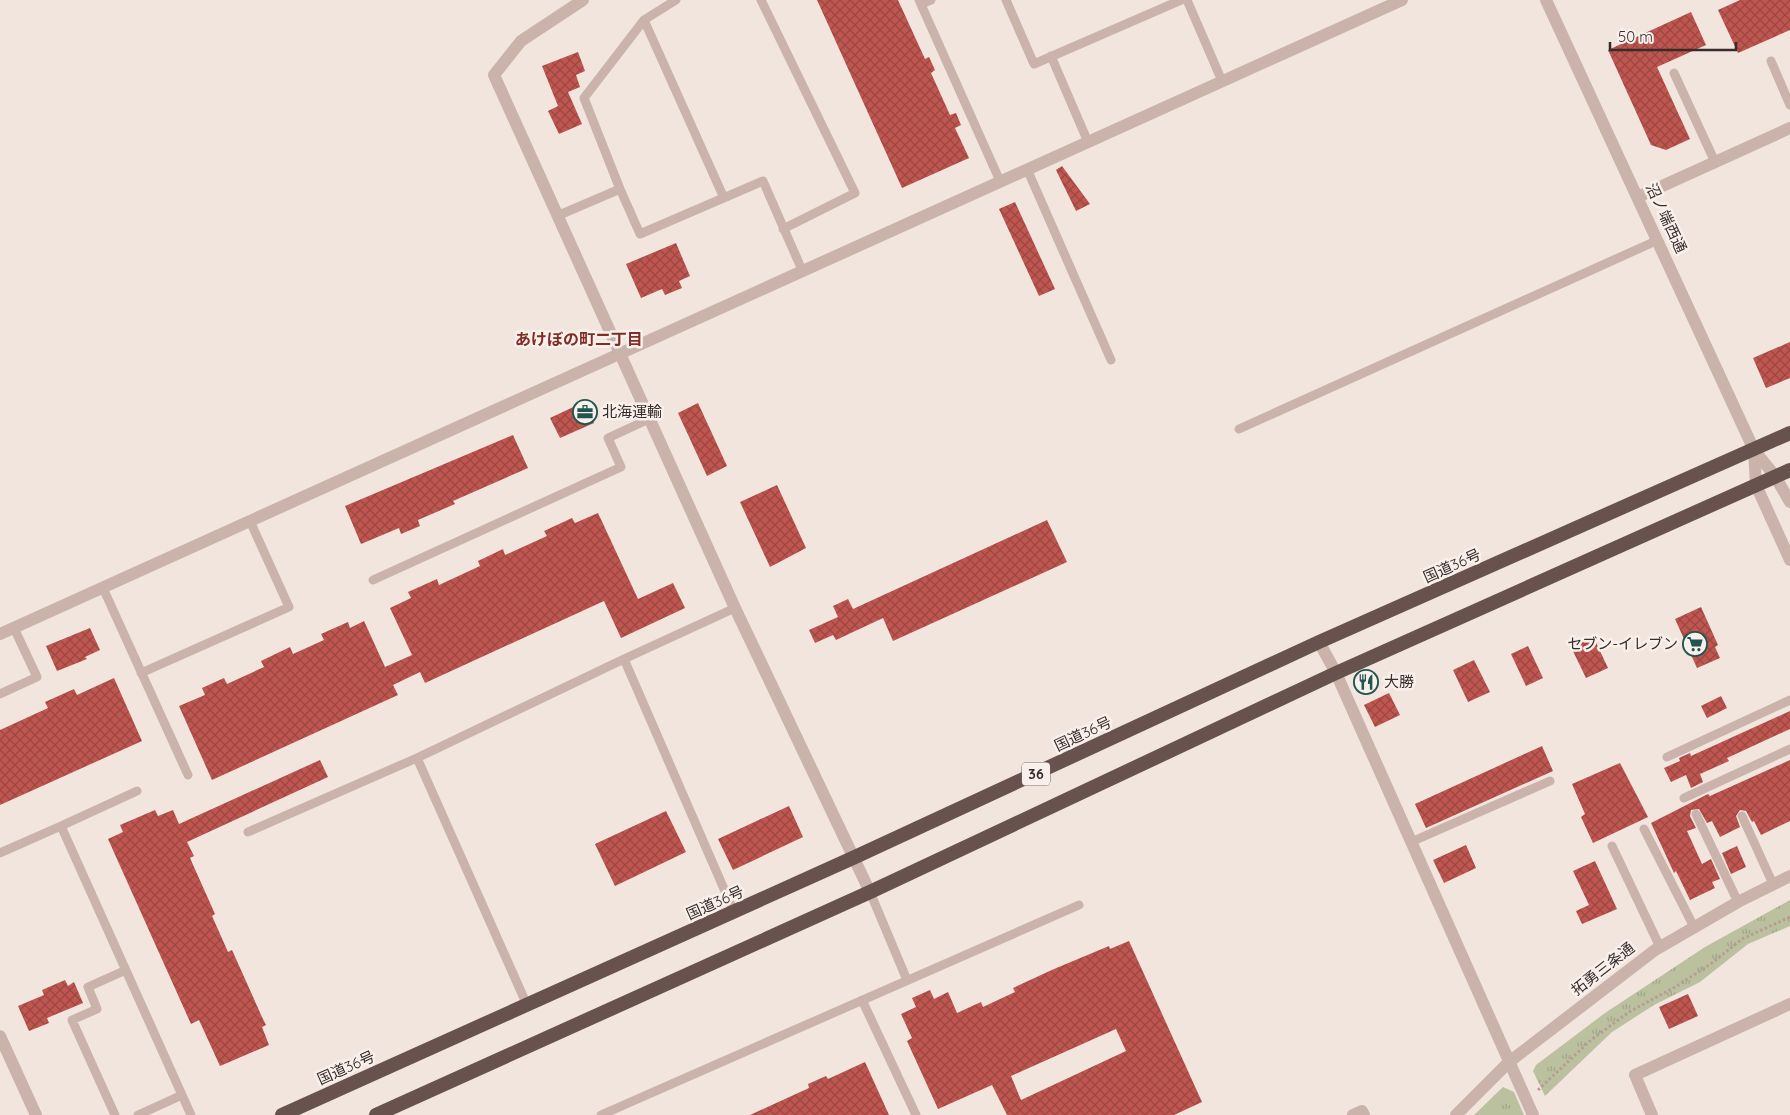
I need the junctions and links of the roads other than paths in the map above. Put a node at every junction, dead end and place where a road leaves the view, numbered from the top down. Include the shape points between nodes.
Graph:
1 (583, 0) edge
2 (676, 0) edge
3 (761, 0) edge
4 (931, 0) edge
5 (1006, 0) edge
6 (1181, 0) edge
7 (1187, 0) edge
8 (1402, 0) edge
9 (1546, 0) edge
10 (920, 2) edge
11 (644, 20) junction
12 (1051, 56) junction
13 (1771, 61) dead end
14 (1674, 73) dead end
15 (1222, 81) junction
16 (1790, 105) edge
17 (1790, 128) edge
18 (1088, 142) junction
19 (1715, 162) junction
20 (1027, 169) junction
21 (1000, 181) junction
22 (620, 189) junction
23 (1638, 197) junction
24 (724, 198) junction
25 (558, 216) junction
26 (784, 229) junction
27 (1658, 240) junction
28 (802, 270) junction
29 (619, 353) junction
30 (1111, 360) dead end
31 (649, 419) junction
32 (1239, 430) dead end
33 (1790, 434) edge
34 (1754, 450) junction
35 (1790, 470) edge
36 (1775, 476) junction
37 (1756, 485) junction
38 (1790, 502) edge
39 (250, 521) junction
40 (1790, 560) edge
41 (373, 580) dead end
42 (103, 588) junction
43 (735, 608) junction
44 (14, 628) junction
45 (0, 634) edge
46 (1319, 642) junction
47 (624, 659) junction
48 (141, 672) junction
49 (1336, 673) junction
50 (0, 694) edge
51 (1790, 700) edge
52 (1790, 749) edge
53 (1667, 757) dead end
54 (416, 758) junction
55 (188, 776) dead end
56 (1550, 780) dead end
57 (137, 791) dead end
58 (1684, 798) dead end
59 (1696, 814) dead end
60 (1742, 816) dead end
61 (60, 826) junction
62 (1644, 829) dead end
63 (248, 832) dead end
64 (1411, 842) junction
65 (1612, 846) dead end
66 (0, 853) edge
67 (855, 857) junction
68 (1790, 876) edge
69 (1773, 884) junction
70 (870, 892) junction
71 (1738, 902) junction
72 (1079, 905) dead end
73 (734, 912) junction
74 (1694, 927) junction
75 (1660, 947) junction
76 (126, 970) junction
77 (907, 980) junction
78 (862, 1000) junction
79 (1790, 1004) edge
80 (527, 1005) junction
81 (0, 1036) edge
82 (1509, 1062) junction
83 (182, 1096) junction
84 (36, 1115) edge
85 (115, 1115) edge
86 (138, 1115) edge
87 (191, 1115) edge
88 (282, 1115) edge
89 (376, 1115) edge
90 (600, 1115) edge
91 (916, 1115) edge
92 (1353, 1115) edge
93 (1364, 1115) edge
94 (1456, 1115) edge
95 (1532, 1115) edge
96 (1652, 1115) edge

1 - 25 street via 521,41 494,75
2 - 11 lane
3 - 26 lane via 855,193
4 - 10 lane
5 - 12 lane via 1034,64
6 - 12 lane
7 - 15 lane
8 - 15 street
9 - 23 street, 沼ノ端西通
10 - 21 lane
11 - 22 lane via 584,98
11 - 24 lane
12 - 18 lane
13 - 16 lane
14 - 19 lane
15 - 18 street
17 - 19 street
18 - 20 street
19 - 23 street
20 - 21 street
20 - 30 lane
21 - 28 street
22 - 24 lane via 640,234
22 - 25 lane
23 - 27 street, 沼ノ端西通
24 - 26 lane via 763,180
25 - 29 street
26 - 28 lane
27 - 32 lane
27 - 34 street, 沼ノ端西通
28 - 29 street
29 - 31 street
29 - 39 street
31 - 41 lane via 608,438 621,467
31 - 43 street
33 - 34 highway, 国道36号 / 36
34 - 36 street, 沼ノ端西通
34 - 37 street, 沼ノ端西通
34 - 46 highway, 国道36号 / 36
35 - 36 highway, 36
36 - 37 highway, 36
36 - 38 street, 沼ノ端西通
37 - 40 street, 沼ノ端西通
37 - 49 highway, 36
39 - 42 street
39 - 48 lane via 289,606
42 - 44 street
42 - 48 lane
43 - 47 lane
43 - 67 street
44 - 45 street
44 - 50 lane via 37,677
46 - 49 street
46 - 67 highway, 国道36号 / 36
47 - 54 lane
47 - 73 lane
48 - 55 lane
49 - 64 street
49 - 70 highway, 36
51 - 53 lane
52 - 58 lane
54 - 63 lane
54 - 80 lane
56 - 64 lane
57 - 61 lane
59 - 71 lane
60 - 69 lane
61 - 66 lane
61 - 76 lane
62 - 74 lane
64 - 82 street
65 - 75 lane
67 - 70 street
67 - 73 highway, 国道36号 / 36
68 - 69 street, 拓勇三条通
69 - 71 street, 拓勇三条通
70 - 77 lane
70 - 89 highway, 36
71 - 74 street, 拓勇三条通
72 - 77 lane
73 - 80 highway, 国道36号 / 36
74 - 75 street, 拓勇三条通
75 - 82 street, 拓勇三条通
76 - 83 lane
76 - 85 lane via 88,987 98,1009 72,1020
77 - 78 lane
78 - 90 lane
78 - 91 lane
79 - 96 street via 1635,1075
80 - 88 highway, 国道36号 / 36
81 - 84 street
82 - 94 street, 拓勇三条通
82 - 95 street
83 - 86 lane
83 - 87 lane
92 - 93 street via 1362,1111

